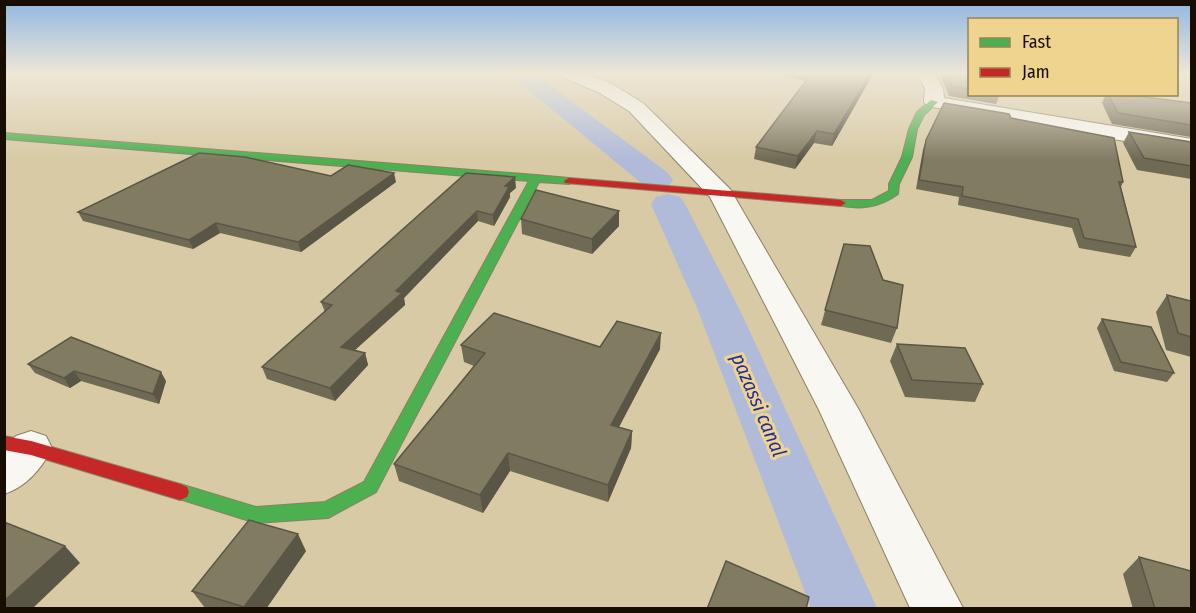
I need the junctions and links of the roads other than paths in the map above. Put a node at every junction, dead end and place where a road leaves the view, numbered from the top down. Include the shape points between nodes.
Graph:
1 (934, 102) edge
2 (629, 103) edge
3 (938, 103) edge
4 (4, 136) edge
5 (1191, 146) edge
6 (536, 178) junction
7 (721, 194) junction
8 (13, 455) edge
9 (937, 609) edge

1 - 7 street via 916,121 894,192 880,203 858,205
2 - 7 street
3 - 5 street
4 - 6 street
6 - 7 street
6 - 8 street via 370,487 328,510 256,514
7 - 9 street via 839,410

